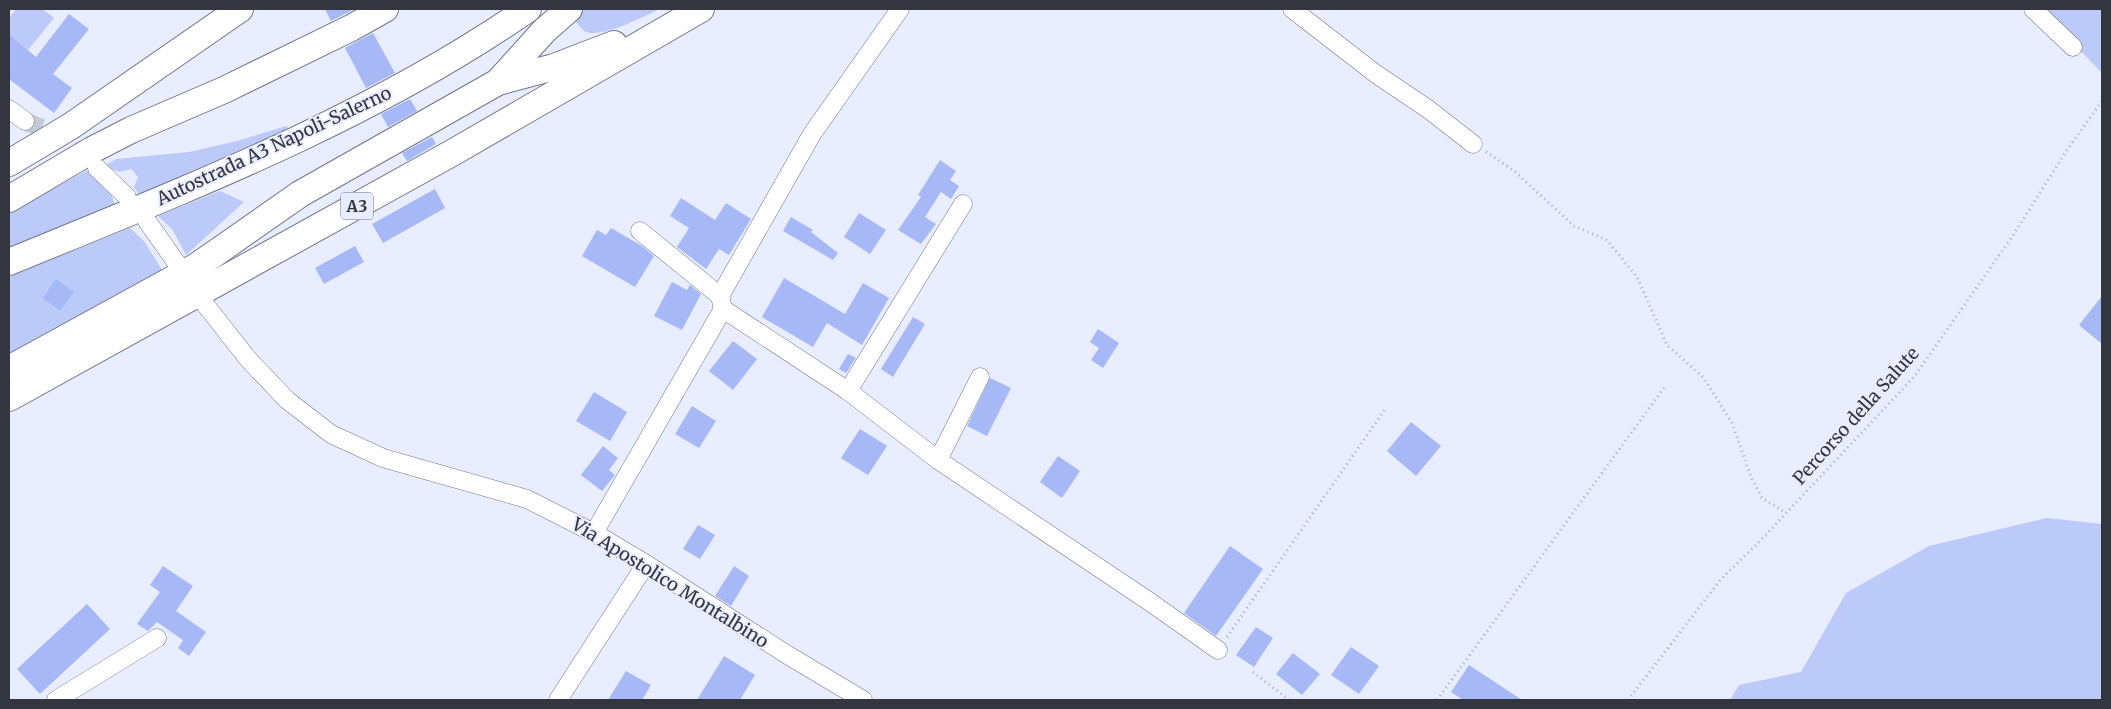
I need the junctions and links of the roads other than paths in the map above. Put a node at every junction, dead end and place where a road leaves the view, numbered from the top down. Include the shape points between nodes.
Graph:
1 (240, 9) edge
2 (384, 9) edge
3 (528, 9) edge
4 (569, 9) edge
5 (695, 9) edge
6 (701, 9) edge
7 (900, 9) edge
8 (1292, 9) edge
9 (2033, 9) edge
10 (2073, 47) dead end
11 (498, 82) junction
12 (1473, 144) road end
13 (94, 159) junction
14 (11, 165) edge
15 (127, 197) dead end
16 (9, 199) edge
17 (963, 204) dead end
18 (147, 221) dead end
19 (640, 231) dead end
20 (9, 262) edge
21 (178, 265) dead end
22 (722, 302) junction
23 (204, 303) dead end
24 (9, 369) edge
25 (980, 377) dead end
26 (848, 391) junction
27 (9, 398) edge
28 (938, 460) junction
29 (594, 533) junction
30 (646, 564) junction
31 (157, 638) dead end
32 (1218, 650) road end
33 (56, 700) edge
34 (558, 700) edge
35 (863, 700) edge

1 - 14 highway
2 - 13 highway via 224,90 131,130
3 - 20 highway, Autostrada A3 Napoli-Salerno via 451,58 341,118 223,173
4 - 11 highway, A3 via 544,31
5 - 11 highway, A3 via 590,54
6 - 27 highway, A3 via 452,153
7 - 22 street via 812,134
8 - 12 street
9 - 10 street
11 - 24 highway, A3 via 300,194 197,266
13 - 14 highway
13 - 15 street
13 - 16 highway
17 - 26 street
18 - 21 street
19 - 22 street
22 - 26 street
22 - 29 street
23 - 29 street, Via Apostolico Montalbino via 248,359 287,400 331,434 383,458 527,499
25 - 28 street
26 - 28 street
28 - 32 street
29 - 30 street, Via Apostolico Montalbino
30 - 34 street
30 - 35 street, Via Apostolico Montalbino
31 - 33 street

